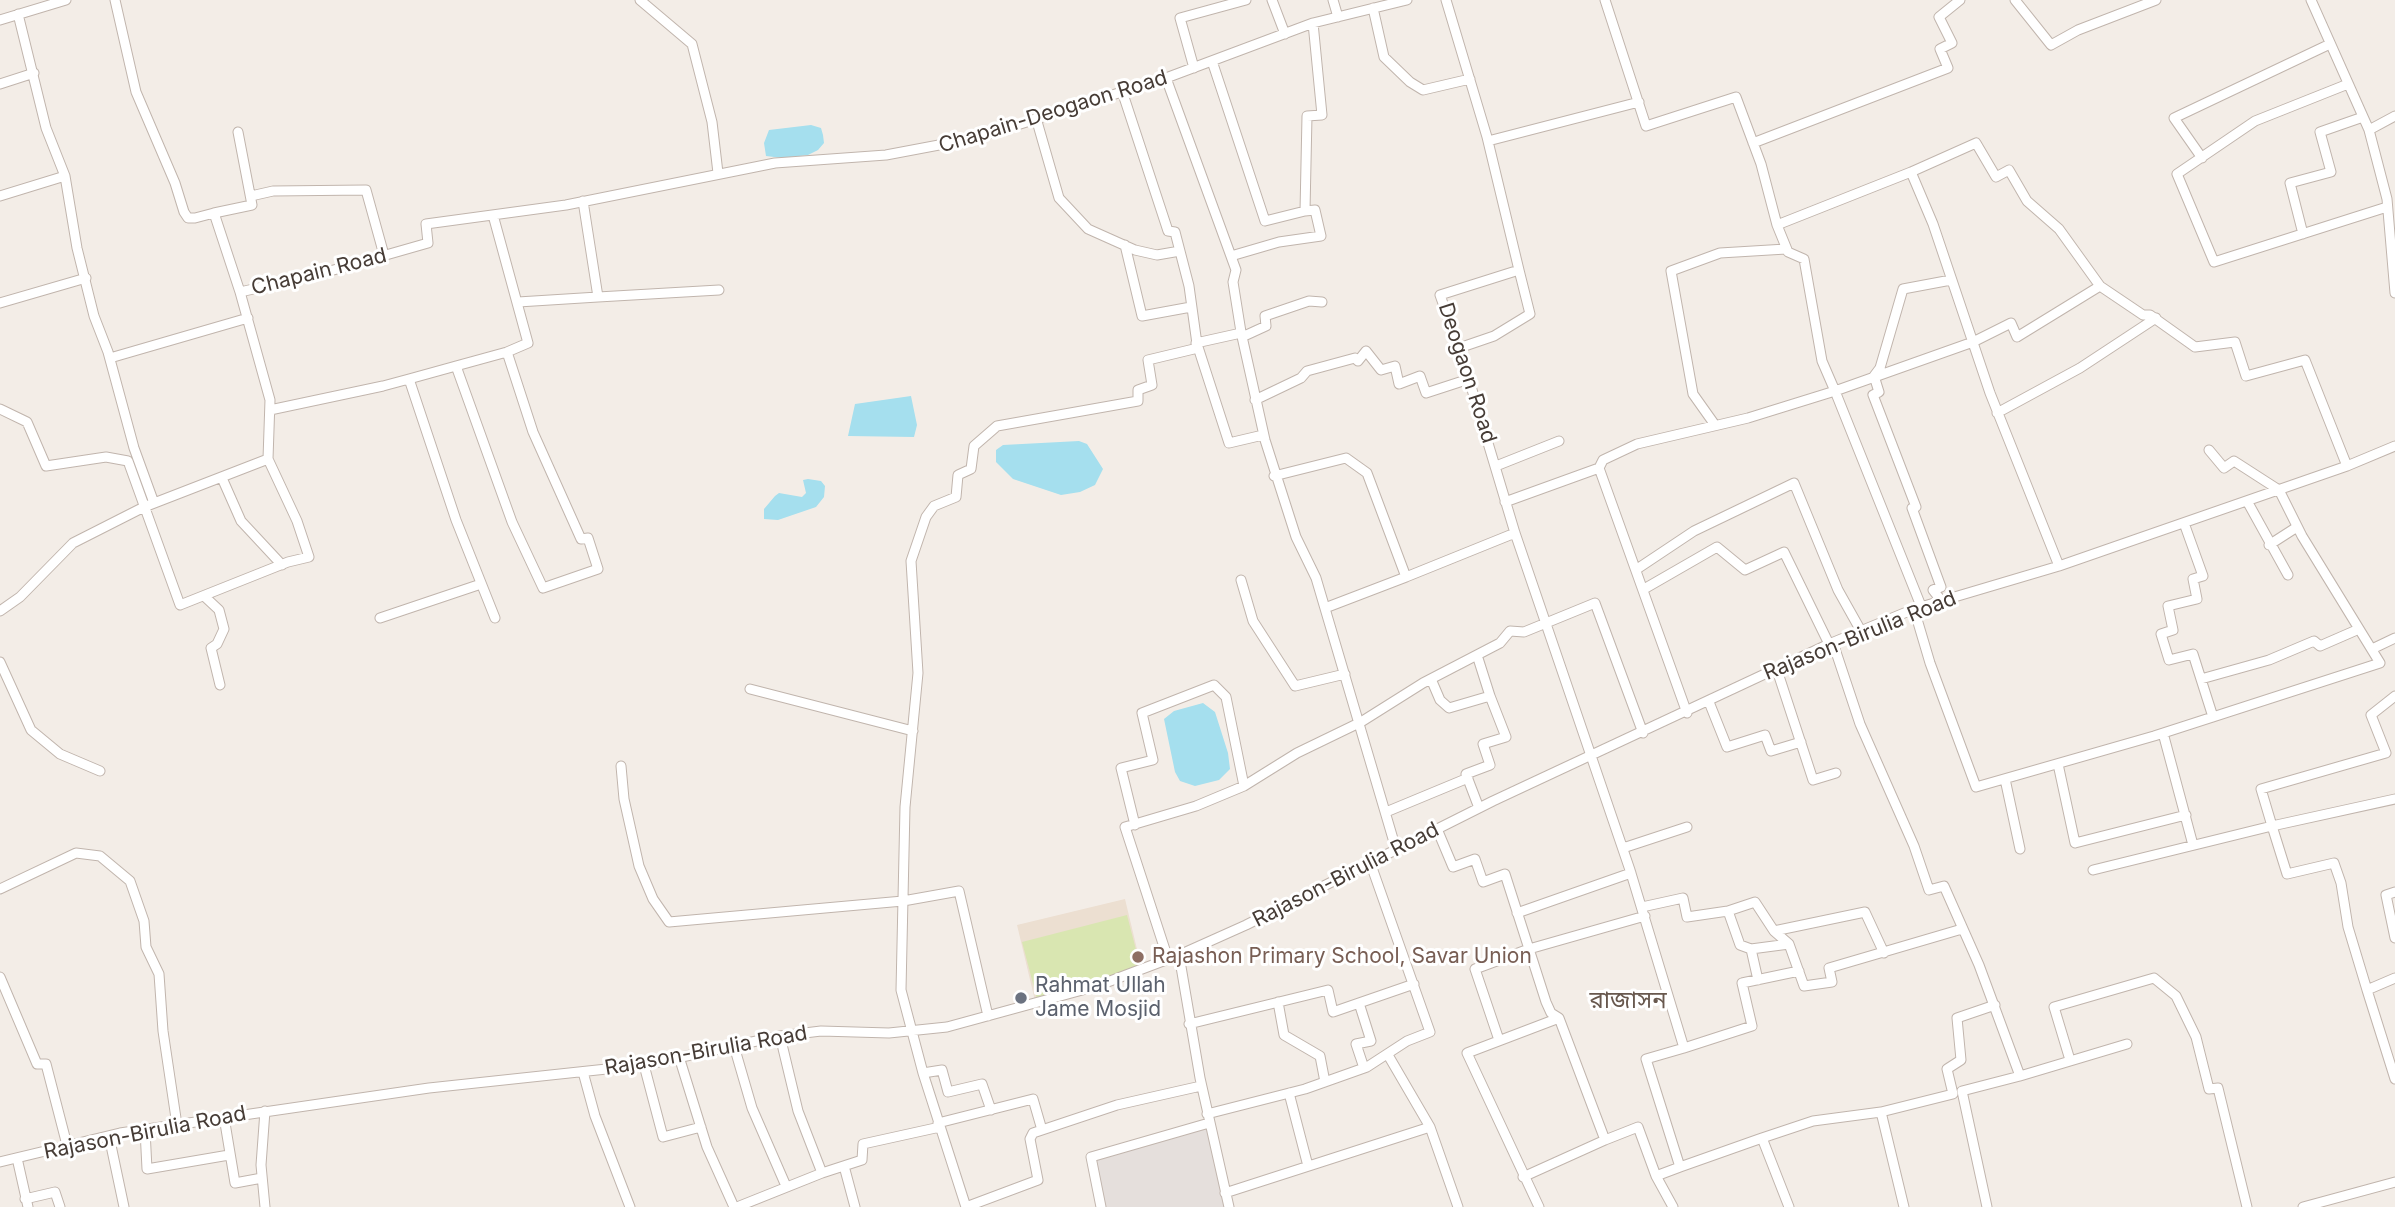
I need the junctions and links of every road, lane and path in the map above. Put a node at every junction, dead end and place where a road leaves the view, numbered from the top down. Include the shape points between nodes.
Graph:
1 (66, 0) edge
2 (115, 0) edge
3 (640, 0) edge
4 (1247, 0) edge
5 (1272, 0) edge
6 (1333, 0) edge
7 (1405, 0) edge
8 (1446, 0) edge
9 (1605, 0) edge
10 (1960, 0) edge
11 (2015, 0) edge
12 (2156, 0) edge
13 (2311, 0) edge
14 (1373, 8) junction
15 (18, 14) junction
16 (1338, 16) junction
17 (0, 20) edge
18 (1313, 23) junction
19 (1285, 34) junction
20 (2330, 44) junction
21 (1212, 61) junction
22 (1194, 68) junction
23 (34, 73) junction
24 (1166, 78) junction
25 (1470, 79) junction
26 (0, 84) edge
27 (2348, 84) junction
28 (1122, 91) junction
29 (1639, 102) junction
30 (2395, 116) edge
31 (2363, 117) junction
32 (1036, 118) junction
33 (2369, 130) junction
34 (238, 132) dead end
35 (1488, 141) junction
36 (1753, 143) junction
37 (2202, 158) junction
38 (1911, 172) junction
39 (718, 173) junction
40 (65, 176) junction
41 (0, 196) edge
42 (251, 196) junction
43 (583, 201) junction
44 (566, 205) joint
45 (2387, 207) junction
46 (1305, 211) junction
47 (214, 213) junction
48 (493, 215) junction
49 (1777, 225) junction
50 (2303, 234) junction
51 (1125, 245) junction
52 (1786, 249) junction
53 (1180, 251) junction
54 (384, 255) junction
55 (1231, 257) junction
56 (1519, 270) junction
57 (86, 278) junction
58 (1951, 280) junction
59 (2100, 286) junction
60 (719, 290) dead end
61 (240, 292) junction
62 (2395, 293) edge
63 (598, 297) junction
64 (518, 302) junction
65 (1322, 302) dead end
66 (0, 303) edge
67 (1191, 307) junction
68 (248, 318) junction
69 (2156, 318) junction
70 (1242, 335) junction
71 (1973, 342) junction
72 (1197, 346) junction
73 (1459, 348) junction
74 (507, 352) junction
75 (110, 359) junction
76 (456, 366) junction
77 (1874, 376) junction
78 (409, 379) junction
79 (1469, 379) junction
80 (1835, 391) junction
81 (1255, 400) junction
82 (0, 409) edge
83 (270, 410) junction
84 (1997, 413) junction
85 (1715, 425) junction
86 (1263, 435) junction
87 (1559, 440) dead end
88 (2395, 446) edge
89 (2209, 450) dead end
90 (268, 459) junction
91 (1496, 466) junction
92 (2347, 466) junction
93 (1599, 468) junction
94 (1274, 476) junction
95 (222, 478) junction
96 (2279, 490) junction
97 (2247, 501) junction
98 (1505, 502) junction
99 (153, 503) junction
100 (144, 507) junction
101 (2184, 523) junction
102 (2297, 527) junction
103 (1515, 533) junction
104 (2269, 545) junction
105 (282, 565) junction
106 (2059, 566) junction
107 (1637, 569) junction
108 (2288, 575) dead end
109 (1406, 577) junction
110 (1241, 580) dead end
111 (481, 584) junction
112 (1644, 589) junction
113 (204, 596) junction
114 (1940, 599) junction
115 (1918, 607) junction
116 (1325, 608) junction
117 (0, 611) edge
118 (380, 618) dead end
119 (495, 618) dead end
120 (1544, 622) junction
121 (2359, 629) junction
122 (1861, 631) junction
123 (2395, 638) edge
124 (1831, 643) junction
125 (2372, 649) junction
126 (1477, 654) junction
127 (0, 662) edge
128 (1777, 670) junction
129 (1345, 674) junction
130 (1431, 679) junction
131 (2201, 679) junction
132 (220, 685) dead end
133 (750, 689) dead end
134 (1490, 696) junction
135 (2395, 696) edge
136 (1709, 702) junction
137 (1687, 713) junction
138 (2213, 717) junction
139 (1361, 722) junction
140 (913, 731) junction
141 (1643, 733) junction
142 (2163, 733) junction
143 (1801, 742) junction
144 (1592, 755) junction
145 (2058, 764) junction
146 (621, 766) dead end
147 (100, 771) dead end
148 (1836, 773) dead end
149 (1468, 778) junction
150 (2005, 779) junction
151 (1244, 786) junction
152 (2395, 799) edge
153 (1479, 808) junction
154 (1386, 812) junction
155 (2186, 815) junction
156 (1135, 825) junction
157 (2272, 826) junction
158 (1687, 827) dead end
159 (1437, 828) junction
160 (2193, 845) junction
161 (1623, 848) junction
162 (1396, 849) junction
163 (2020, 849) dead end
164 (1370, 862) junction
165 (2093, 870) dead end
166 (1631, 873) junction
167 (0, 889) edge
168 (2395, 892) edge
169 (903, 901) junction
170 (1727, 911) junction
171 (1644, 912) junction
172 (1517, 913) junction
173 (1962, 929) junction
174 (1774, 931) junction
175 (2395, 938) edge
176 (1788, 944) junction
177 (1529, 949) junction
178 (1751, 950) junction
179 (1884, 953) junction
180 (1179, 955) junction
181 (1168, 959) junction
182 (1800, 971) junction
183 (0, 978) edge
184 (2395, 978) edge
185 (1758, 980) junction
186 (1415, 984) junction
187 (2367, 990) junction
188 (1278, 1002) junction
189 (1359, 1003) junction
190 (1995, 1005) junction
191 (988, 1017) junction
192 (1559, 1018) junction
193 (1189, 1024) junction
194 (911, 1030) junction
195 (780, 1036) junction
196 (1499, 1041) junction
197 (2127, 1044) dead end
198 (734, 1046) junction
199 (1684, 1048) junction
200 (1388, 1055) junction
201 (680, 1060) junction
202 (2070, 1060) junction
203 (644, 1065) junction
204 (1364, 1068) junction
205 (583, 1072) junction
206 (923, 1073) junction
207 (2020, 1076) junction
208 (2395, 1079) edge
209 (1325, 1082) junction
210 (1201, 1086) junction
211 (1957, 1092) junction
212 (1289, 1093) junction
213 (992, 1110) junction
214 (265, 1111) junction
215 (1881, 1112) junction
216 (224, 1117) junction
217 (1208, 1118) junction
218 (177, 1125) junction
219 (939, 1125) junction
220 (701, 1127) junction
221 (1430, 1127) junction
222 (145, 1130) junction
223 (1042, 1130) junction
224 (109, 1136) junction
225 (1762, 1138) junction
226 (1605, 1140) junction
227 (66, 1145) junction
228 (229, 1155) junction
229 (17, 1158) junction
230 (0, 1162) edge
231 (844, 1166) junction
232 (1308, 1166) junction
233 (1680, 1167) junction
234 (822, 1173) junction
235 (1656, 1176) junction
236 (1523, 1177) junction
237 (262, 1178) junction
238 (2395, 1182) edge
239 (786, 1186) junction
240 (1225, 1193) junction
241 (27, 1203) edge
242 (1984, 1206) edge
243 (60, 1207) edge
244 (124, 1207) edge
245 (265, 1207) edge
246 (630, 1207) edge
247 (735, 1207) edge
248 (855, 1207) edge
249 (966, 1207) edge
250 (1101, 1207) edge
251 (1229, 1207) edge
252 (1458, 1207) edge
253 (1539, 1207) edge
254 (1673, 1207) edge
255 (1789, 1207) edge
256 (1904, 1207) edge
257 (2247, 1207) edge
258 (2303, 1207) edge

1 - 15 street
2 - 47 street via 136,92 184,212 188,218
3 - 39 street via 692,44 712,122
4 - 22 street via 1180,18
5 - 19 street
6 - 16 street
7 - 14 street, Chapain-Deogaon Road
8 - 25 street
9 - 29 street
10 - 36 street via 1939,17 1952,43 1940,49 1948,68
11 - 12 street via 2051,45
13 - 20 street
14 - 16 street, Chapain-Deogaon Road
14 - 25 street via 1384,57 1410,82 1423,90
15 - 17 street
15 - 23 street
16 - 18 street, Chapain-Deogaon Road
18 - 19 street, Chapain-Deogaon Road
18 - 46 street via 1322,115 1307,116
19 - 21 street, Chapain-Deogaon Road
20 - 27 street
20 - 37 street via 2174,118
21 - 22 street, Chapain-Deogaon Road
21 - 46 street via 1265,221
22 - 24 street, Chapain-Deogaon Road
23 - 26 street
23 - 40 street via 46,128
24 - 28 street, Chapain-Deogaon Road
24 - 55 street
25 - 35 street
27 - 31 street
27 - 37 street via 2255,121
28 - 32 street, Chapain-Deogaon Road
28 - 53 street via 1168,231 1175,232
29 - 35 street
29 - 36 street via 1646,126 1737,97
30 - 33 street
31 - 33 street
31 - 50 street via 2320,132 2331,172 2290,183
32 - 39 street, Chapain-Deogaon Road via 933,149 775,163
32 - 51 street via 1059,198 1088,229
33 - 45 street
34 - 42 street
35 - 56 street
36 - 49 street
37 - 50 street via 2176,174 2214,262
38 - 49 street
38 - 58 street
38 - 59 street via 1976,143 1996,177 2009,170 2027,201 2059,229
39 - 43 street, Chapain-Deogaon Road
40 - 41 street
40 - 57 street
42 - 47 street via 252,205
42 - 54 street via 273,191 366,190
43 - 44 street, Chapain-Deogaon Road
43 - 63 street
44 - 48 street, Chapain Road
45 - 50 street
45 - 62 street
46 - 55 street via 1315,210 1321,236 1279,242
47 - 61 street
48 - 54 street, Chapain Road via 426,224 428,243
48 - 64 street
49 - 52 street
51 - 53 street via 1157,255
51 - 67 street via 1142,316
52 - 80 street via 1804,259 1822,361
52 - 85 street via 1720,253 1671,271 1693,394
53 - 67 street
54 - 61 street, Chapain Road
55 - 70 street
56 - 73 street via 1530,314 1494,336
56 - 73 street, Deogaon Road via 1440,295
57 - 66 street
57 - 75 street
58 - 71 street
58 - 77 street via 1903,289
59 - 69 street via 2143,315
59 - 71 street via 2017,337 2011,323
60 - 63 street
61 - 68 street, Chapain Road
63 - 64 street
64 - 74 street via 528,343
65 - 70 street via 1309,301 1265,316 1266,326
67 - 72 street
68 - 75 street
68 - 83 street, Chapain Road
69 - 84 street via 2080,368
69 - 92 street via 2195,348 2235,342 2246,376 2305,360
70 - 72 street
70 - 81 street
71 - 77 street
71 - 84 street
72 - 86 street via 1229,443
72 - 140 street via 1148,360 1153,385 1138,390 1138,401 997,426 974,446 971,469 958,475 956,498 934,506 926,517 911,561 918,649
73 - 79 street, Deogaon Road
74 - 76 street
74 - 76 street via 533,432 581,539 588,538 598,569 543,588 512,522
75 - 99 street
76 - 78 street
77 - 80 street
77 - 114 street via 1879,392 1873,395 1916,506 1912,508 1941,587 1933,590
78 - 83 street
78 - 111 street
79 - 81 street via 1426,393 1420,376 1399,384 1395,366 1381,370 1366,351 1358,360 1307,371
79 - 91 street, Deogaon Road
80 - 85 street
80 - 115 street
81 - 86 street
82 - 100 street via 27,422 46,466 106,457 128,461
83 - 90 street, Chapain Road
84 - 106 street
85 - 93 street via 1637,444 1604,460
86 - 94 street
87 - 91 street
88 - 92 street, Rajason-Birulia Road
89 - 96 street via 2224,468 2234,461
90 - 95 street
90 - 105 street via 309,557
91 - 98 street, Deogaon Road
92 - 96 street, Rajason-Birulia Road
93 - 98 street
93 - 107 street
94 - 109 street via 1346,458 1367,473
94 - 116 street
95 - 99 street
95 - 105 street via 241,521
96 - 97 street, Rajason-Birulia Road
96 - 102 street
97 - 101 street, Rajason-Birulia Road
97 - 104 street
98 - 103 street, Deogaon Road
99 - 100 street
100 - 113 street via 180,606
100 - 117 street via 73,543
101 - 106 street, Rajason-Birulia Road
101 - 131 street via 2203,576 2193,579 2197,599 2168,606 2173,630 2161,634 2169,660 2193,654
102 - 104 street
102 - 121 street
103 - 109 street
103 - 120 street, Deogaon Road
104 - 108 street
105 - 113 street
106 - 114 street, Rajason-Birulia Road
107 - 112 street
107 - 122 street via 1694,531 1794,483 1838,590
109 - 116 street
110 - 129 street via 1253,621 1296,686
111 - 118 street
111 - 119 street
112 - 124 street via 1717,547 1745,570 1784,552
112 - 137 street
113 - 132 street via 219,610 224,629 218,644 211,648
114 - 115 street, Rajason-Birulia Road
115 - 122 street, Rajason-Birulia Road
115 - 150 street via 1930,663 1976,787
116 - 129 street
120 - 126 street via 1524,632 1510,631 1500,643
120 - 141 street via 1595,603
120 - 144 street, Deogaon Road
121 - 125 street
121 - 131 street via 2320,646 2314,641 2269,660
122 - 124 street, Rajason-Birulia Road
123 - 125 street
124 - 128 street, Rajason-Birulia Road
124 - 173 street via 1929,890 1944,886
125 - 138 street via 2380,663
126 - 130 street
126 - 134 street
127 - 147 street via 31,730 60,754
128 - 136 street, Rajason-Birulia Road
128 - 143 street
129 - 139 street
130 - 134 street via 1449,708
130 - 139 street
131 - 138 street
133 - 140 street
134 - 149 street via 1506,737 1483,744 1490,765 1466,774
135 - 157 street via 2371,715 2386,753 2261,789
136 - 137 street, Rajason-Birulia Road
136 - 143 street via 1727,747 1765,734 1771,751
137 - 141 street, Rajason-Birulia Road
138 - 142 street
139 - 151 street via 1297,753
139 - 154 street
140 - 169 street via 905,807
141 - 144 street, Rajason-Birulia Road
142 - 145 street
142 - 155 street
143 - 148 street via 1813,780
144 - 153 street, Rajason-Birulia Road
144 - 161 street, Deogaon Road
145 - 150 street
145 - 155 street via 2075,843
146 - 169 street via 639,866 669,922
149 - 153 street
149 - 154 street
150 - 163 street
151 - 156 street
151 - 156 street via 1226,697 1214,685 1142,713 1153,760 1121,768
152 - 157 street
153 - 159 street, Rajason-Birulia Road
154 - 162 street
155 - 160 street
156 - 181 street via 1125,827
157 - 160 street
157 - 187 street via 2287,874 2333,863
158 - 161 street
159 - 162 street, Rajason-Birulia Road
159 - 172 street via 1453,867 1475,859 1483,882 1505,874
160 - 165 street
161 - 166 street, Deogaon Road
162 - 164 street, Rajason-Birulia Road
164 - 180 street, Rajason-Birulia Road
164 - 186 street
166 - 171 street, Deogaon Road
166 - 172 street
167 - 218 street via 76,853 100,856 130,881 144,921 146,947 159,974
168 - 175 street via 2386,895
169 - 191 street via 959,891
169 - 194 street via 901,990
170 - 171 street via 1687,917 1683,898
170 - 174 street via 1755,902
170 - 178 street via 1741,945
171 - 177 street
171 - 199 street, Deogaon Road
172 - 177 street
173 - 179 street
173 - 190 street
174 - 176 street
174 - 179 street via 1866,912
176 - 178 street
176 - 182 street
177 - 192 street via 1546,1002
177 - 196 street via 1475,969
178 - 185 street
179 - 182 street via 1829,968 1832,982 1804,986
180 - 181 street, Rajason-Birulia Road
180 - 193 street
181 - 191 street, Rajason-Birulia Road via 1097,986
182 - 185 street
183 - 227 street via 37,1064 46,1065
184 - 187 street
185 - 199 street via 1742,983 1752,1026
186 - 189 street
186 - 200 street via 1430,1032
187 - 208 street
188 - 189 street via 1328,990 1333,1012
188 - 193 street
188 - 209 street via 1284,1035 1320,1056
189 - 204 street via 1371,1041 1356,1044
190 - 207 street
190 - 211 street via 1957,1018 1961,1060 1947,1069
191 - 194 street, Rajason-Birulia Road
192 - 196 street
192 - 226 street
193 - 210 street
194 - 195 street, Rajason-Birulia Road
194 - 206 street
195 - 198 street, Rajason-Birulia Road
195 - 234 street via 798,1111
196 - 236 street via 1467,1053
197 - 202 street
198 - 201 street, Rajason-Birulia Road
198 - 239 street via 752,1108
199 - 233 street via 1646,1059
200 - 204 street
200 - 221 street
201 - 203 street, Rajason-Birulia Road
201 - 220 street
202 - 207 street
202 - 257 street via 2054,1007 2154,978 2176,996 2196,1037 2209,1089 2218,1088
203 - 205 street, Rajason-Birulia Road
203 - 220 street via 663,1137
204 - 209 street
205 - 214 street, Rajason-Birulia Road
205 - 246 street
206 - 213 street via 942,1070 948,1092 982,1084
206 - 219 street
207 - 211 street
209 - 212 street
210 - 217 street
210 - 223 street via 1117,1105
211 - 215 street
211 - 242 street
212 - 217 street
212 - 232 street
213 - 219 street
213 - 223 street via 1033,1100
214 - 216 street, Rajason-Birulia Road
214 - 237 street
215 - 225 street via 1814,1121
215 - 256 street
216 - 218 street, Rajason-Birulia Road
216 - 228 street
217 - 240 street
217 - 250 street via 1091,1157
218 - 222 street, Rajason-Birulia Road
219 - 231 street via 863,1144 862,1160
219 - 249 street
220 - 247 street
221 - 232 street
221 - 252 street
222 - 224 street, Rajason-Birulia Road
222 - 228 street via 148,1168
223 - 249 street via 1030,1139 1038,1180
224 - 227 street, Rajason-Birulia Road
224 - 244 street
225 - 233 street
225 - 255 street
226 - 235 street via 1638,1127
226 - 236 street
227 - 229 street, Rajason-Birulia Road
228 - 237 street via 235,1183
229 - 230 street, Rajason-Birulia Road
229 - 241 street
231 - 234 street
231 - 248 street
232 - 240 street
233 - 235 street
234 - 239 street
235 - 254 street
236 - 253 street
237 - 245 street
238 - 258 street
239 - 247 street
240 - 251 street
241 - 243 street via 55,1192

